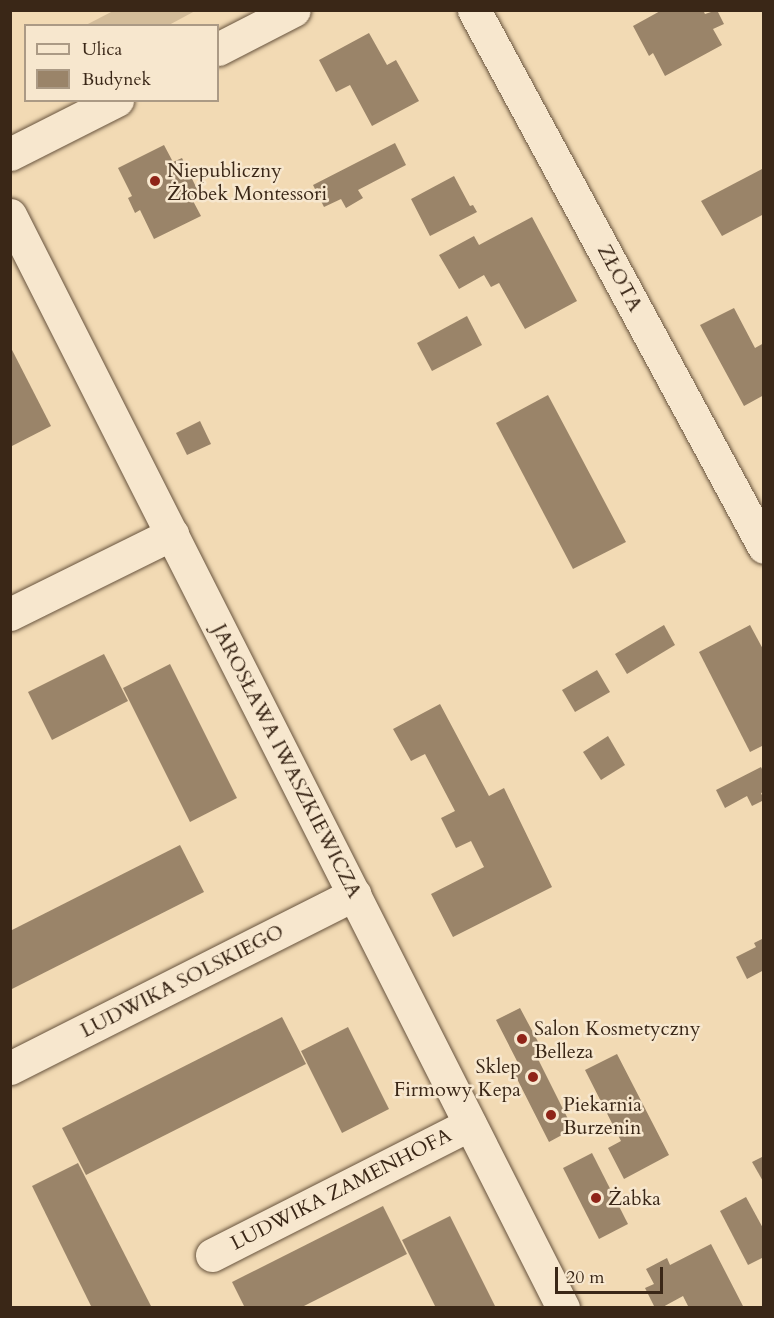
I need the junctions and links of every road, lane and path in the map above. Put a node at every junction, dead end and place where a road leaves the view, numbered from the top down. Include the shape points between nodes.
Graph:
1 (294, 10) edge
2 (474, 10) edge
3 (219, 49) edge
4 (113, 102) edge
5 (10, 154) edge
6 (10, 215) edge
7 (172, 534) junction
8 (764, 547) edge
9 (10, 614) edge
10 (354, 894) junction
11 (10, 1068) edge
12 (470, 1124) junction
13 (212, 1255) dead end
14 (563, 1308) edge

1 - 3 street
2 - 8 street, ZŁOTA
4 - 5 street
6 - 7 street, JAROSŁAWA IWASZKIEWICZA
7 - 9 street
7 - 10 street, JAROSŁAWA IWASZKIEWICZA
10 - 11 street, LUDWIKA SOLSKIEGO
10 - 12 street, JAROSŁAWA IWASZKIEWICZA
12 - 13 street, LUDWIKA ZAMENHOFA
12 - 14 street, JAROSŁAWA IWASZKIEWICZA

